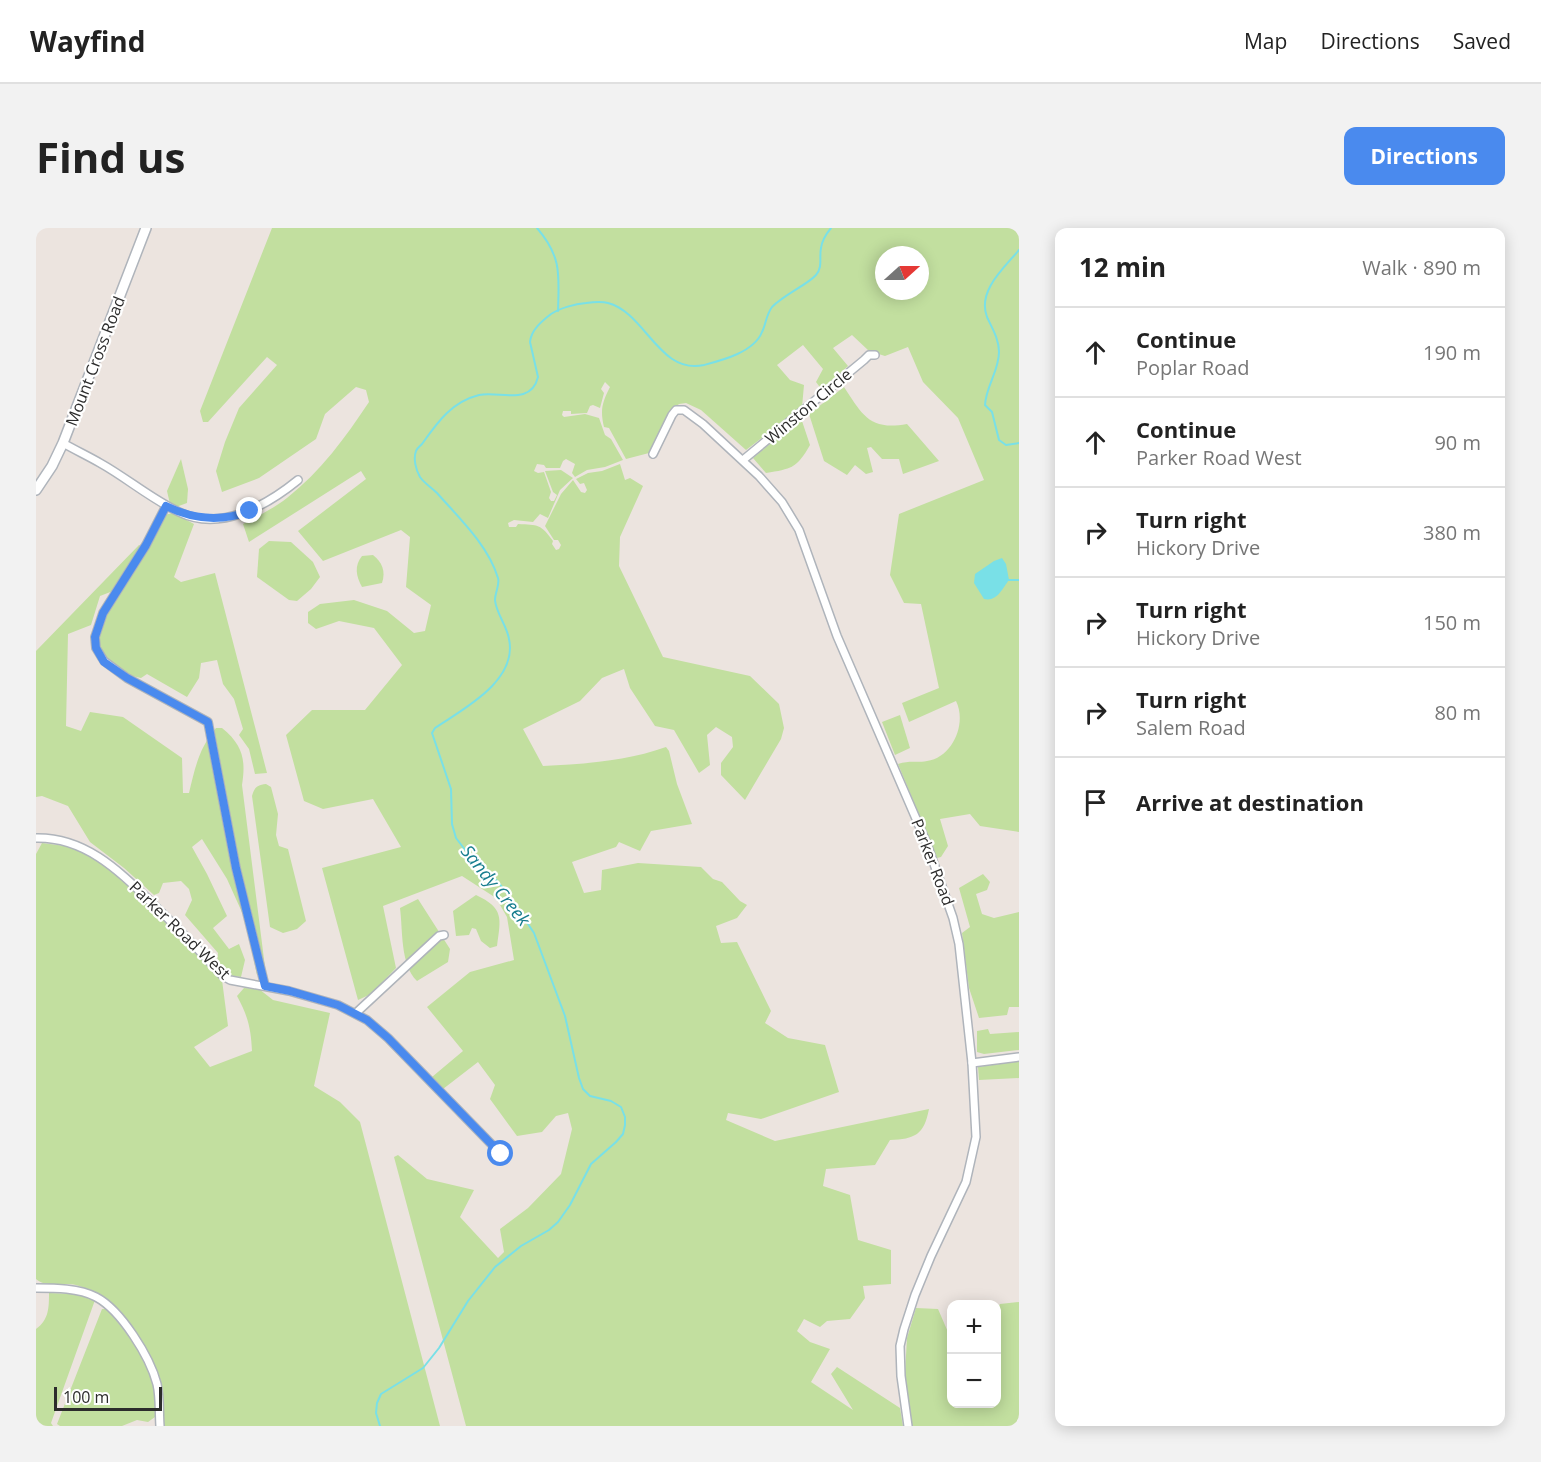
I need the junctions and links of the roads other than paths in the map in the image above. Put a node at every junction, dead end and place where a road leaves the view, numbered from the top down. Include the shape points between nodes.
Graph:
1 (146, 228) edge
2 (875, 355) dead end
3 (63, 443) junction
4 (653, 454) dead end
5 (743, 460) junction
6 (298, 480) dead end
7 (36, 490) edge
8 (166, 506) junction
9 (36, 838) edge
10 (444, 935) dead end
11 (265, 986) junction
12 (356, 1013) junction
13 (1019, 1057) edge
14 (972, 1063) junction
15 (501, 1154) dead end
16 (36, 1288) edge
17 (159, 1426) edge
18 (908, 1426) edge

1 - 3 main road, Mount Cross Road
2 - 5 street, Winston Circle
3 - 7 main road, Mount Cross Road
3 - 8 street via 100,462
4 - 5 street, Parker Road via 672,415 680,409 704,424
5 - 14 street, Parker Road via 772,489 799,530 837,636 936,866 957,936
6 - 8 street via 269,501 227,518 193,517
8 - 11 street via 103,613 95,637 96,648 104,662 127,678 208,722 236,868
9 - 11 street, Parker Road West via 77,845 105,861 223,976 236,983
10 - 12 street
11 - 12 street, Parker Road West
12 - 15 street, Parker Road West via 388,1038
13 - 14 street
14 - 18 street, Parker Road via 976,1137 971,1166 915,1295 900,1346
16 - 17 street via 88,1294 110,1308 143,1351 154,1373 159,1393

